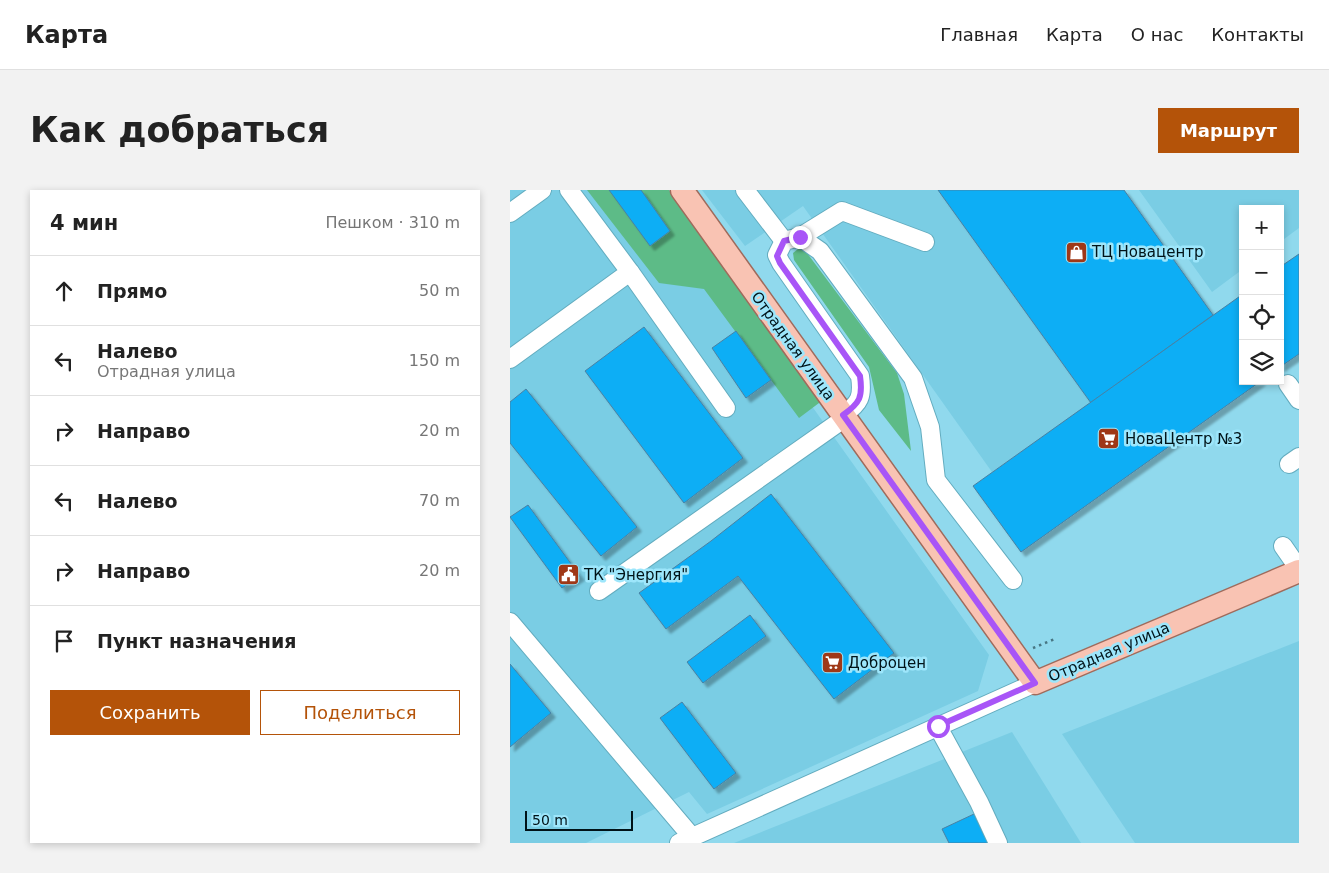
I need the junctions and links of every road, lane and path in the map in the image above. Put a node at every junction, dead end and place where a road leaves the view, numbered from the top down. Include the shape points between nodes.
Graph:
1 (542, 190) edge
2 (569, 190) edge
3 (682, 190) edge
4 (745, 190) edge
5 (510, 213) edge
6 (792, 239) junction
7 (925, 242) dead end
8 (630, 272) junction
9 (510, 359) edge
10 (1288, 384) dead end
11 (1299, 400) edge
12 (726, 408) dead end
13 (844, 417) junction
14 (1283, 546) dead end
15 (1299, 570) edge
16 (1013, 580) dead end
17 (599, 590) dead end
18 (510, 622) edge
19 (1057, 638) dead end
20 (1016, 656) junction
21 (1035, 683) junction
22 (938, 726) junction
23 (685, 840) edge
24 (998, 843) edge

1 - 5 street
2 - 8 street
3 - 13 main road, Отрадная улица
4 - 6 street
6 - 7 street via 842,211
6 - 13 street via 777,256 780,263 860,376 862,392 856,406
6 - 16 street via 820,251 914,378 930,427 936,480
8 - 9 street
8 - 12 street
10 - 11 street
13 - 17 street
13 - 20 main road, Отрадная улица
14 - 15 street
15 - 21 main road, Отрадная улица
18 - 23 street
19 - 20 path
20 - 21 main road, Отрадная улица
21 - 22 street
22 - 23 street
22 - 24 street

